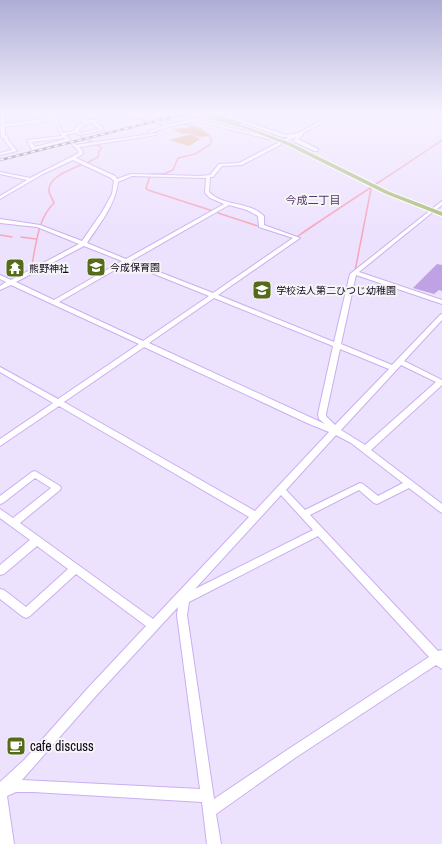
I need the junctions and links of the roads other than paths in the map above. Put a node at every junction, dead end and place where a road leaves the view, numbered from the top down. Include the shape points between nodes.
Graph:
1 (81, 152) edge
2 (263, 152) edge
3 (307, 152) edge
4 (73, 158) junction
5 (0, 174) edge
6 (208, 177) junction
7 (30, 179) junction
8 (116, 181) junction
9 (0, 190) edge
10 (10, 192) junction
11 (0, 198) edge
12 (442, 202) edge
13 (229, 203) junction
14 (436, 210) edge
15 (442, 214) edge
16 (0, 221) edge
17 (83, 244) junction
18 (127, 262) junction
19 (356, 273) junction
20 (0, 277) edge
21 (11, 282) junction
22 (0, 288) edge
23 (214, 296) junction
24 (54, 302) junction
25 (442, 302) edge
26 (442, 316) edge
27 (144, 344) junction
28 (339, 346) junction
29 (400, 362) junction
30 (394, 368) junction
31 (0, 369) edge
32 (58, 402) junction
33 (336, 430) junction
34 (0, 443) edge
35 (365, 450) junction
36 (409, 484) junction
37 (281, 490) junction
38 (0, 501) edge
39 (442, 509) edge
40 (0, 513) edge
41 (304, 514) junction
42 (256, 516) junction
43 (12, 523) junction
44 (320, 531) junction
45 (36, 541) junction
46 (75, 569) junction
47 (0, 571) edge
48 (0, 593) edge
49 (183, 597) junction
50 (154, 626) junction
51 (440, 659) edge
52 (0, 791) edge
53 (206, 796) junction
54 (209, 811) junction
55 (7, 844) edge
56 (214, 844) edge

1 - 4 street
2 - 6 street via 240,164 221,165
3 - 14 main road via 364,182
4 - 7 street
4 - 8 street
5 - 7 street
6 - 8 street via 130,175
6 - 13 street via 208,194
7 - 10 street
8 - 17 street via 114,194 105,212
9 - 10 street
10 - 11 street
12 - 14 street
13 - 18 street
13 - 23 street via 257,212 262,218 261,226 297,238
14 - 15 main road
14 - 19 street
16 - 17 street via 41,227
17 - 18 street
17 - 21 street
18 - 23 street
18 - 24 street
19 - 25 street
19 - 28 street via 352,275
20 - 21 street
21 - 22 street
21 - 24 street
23 - 27 street
23 - 28 street
24 - 27 street
26 - 29 street
27 - 32 street
27 - 33 street via 310,422
28 - 30 street
28 - 33 street via 322,417
29 - 30 street
29 - 35 street via 441,382
30 - 33 street
31 - 32 street
32 - 34 street
32 - 42 street
33 - 35 street
33 - 37 street
35 - 36 street
36 - 39 street
36 - 41 street via 376,501 360,486
37 - 41 street
37 - 42 street
38 - 43 street via 35,474 57,488
40 - 43 street
41 - 44 street
42 - 49 street
43 - 45 street
44 - 49 street
44 - 51 street
45 - 46 street
45 - 47 street
46 - 48 street via 26,613
46 - 50 street
49 - 50 street
49 - 53 street via 182,615
50 - 52 street
51 - 54 street via 291,754
52 - 53 street via 16,786 32,786
52 - 55 street
53 - 54 street
54 - 56 street

